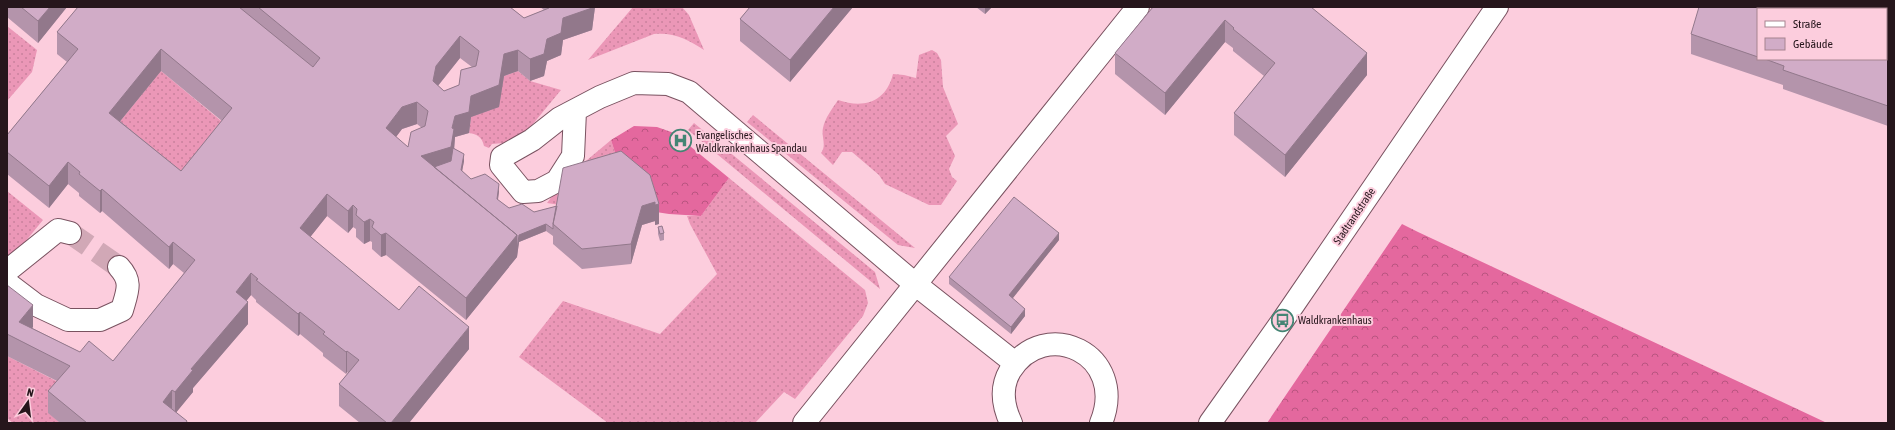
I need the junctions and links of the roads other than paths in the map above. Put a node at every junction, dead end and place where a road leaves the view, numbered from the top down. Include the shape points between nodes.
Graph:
1 (1138, 7) edge
2 (1496, 7) edge
3 (575, 111) dead end
4 (70, 233) tunnel mouth
5 (119, 267) tunnel mouth
6 (7, 271) edge
7 (7, 283) edge
8 (915, 284) junction
9 (1015, 362) junction
10 (804, 423) edge
11 (1011, 423) edge
12 (1101, 423) edge
13 (1210, 423) edge

1 - 8 street
2 - 13 street, Stadtrandstraße
3 - 8 street via 600,96 634,83 668,84 689,92
4 - 6 street via 58,230
5 - 7 street via 127,276 128,288 122,310 100,320 68,320 36,305
8 - 9 street
8 - 10 street
9 - 11 street via 1006,377 1003,395
9 - 12 street via 1028,352 1050,345 1078,349 1092,358 1102,372 1107,388 1107,405

